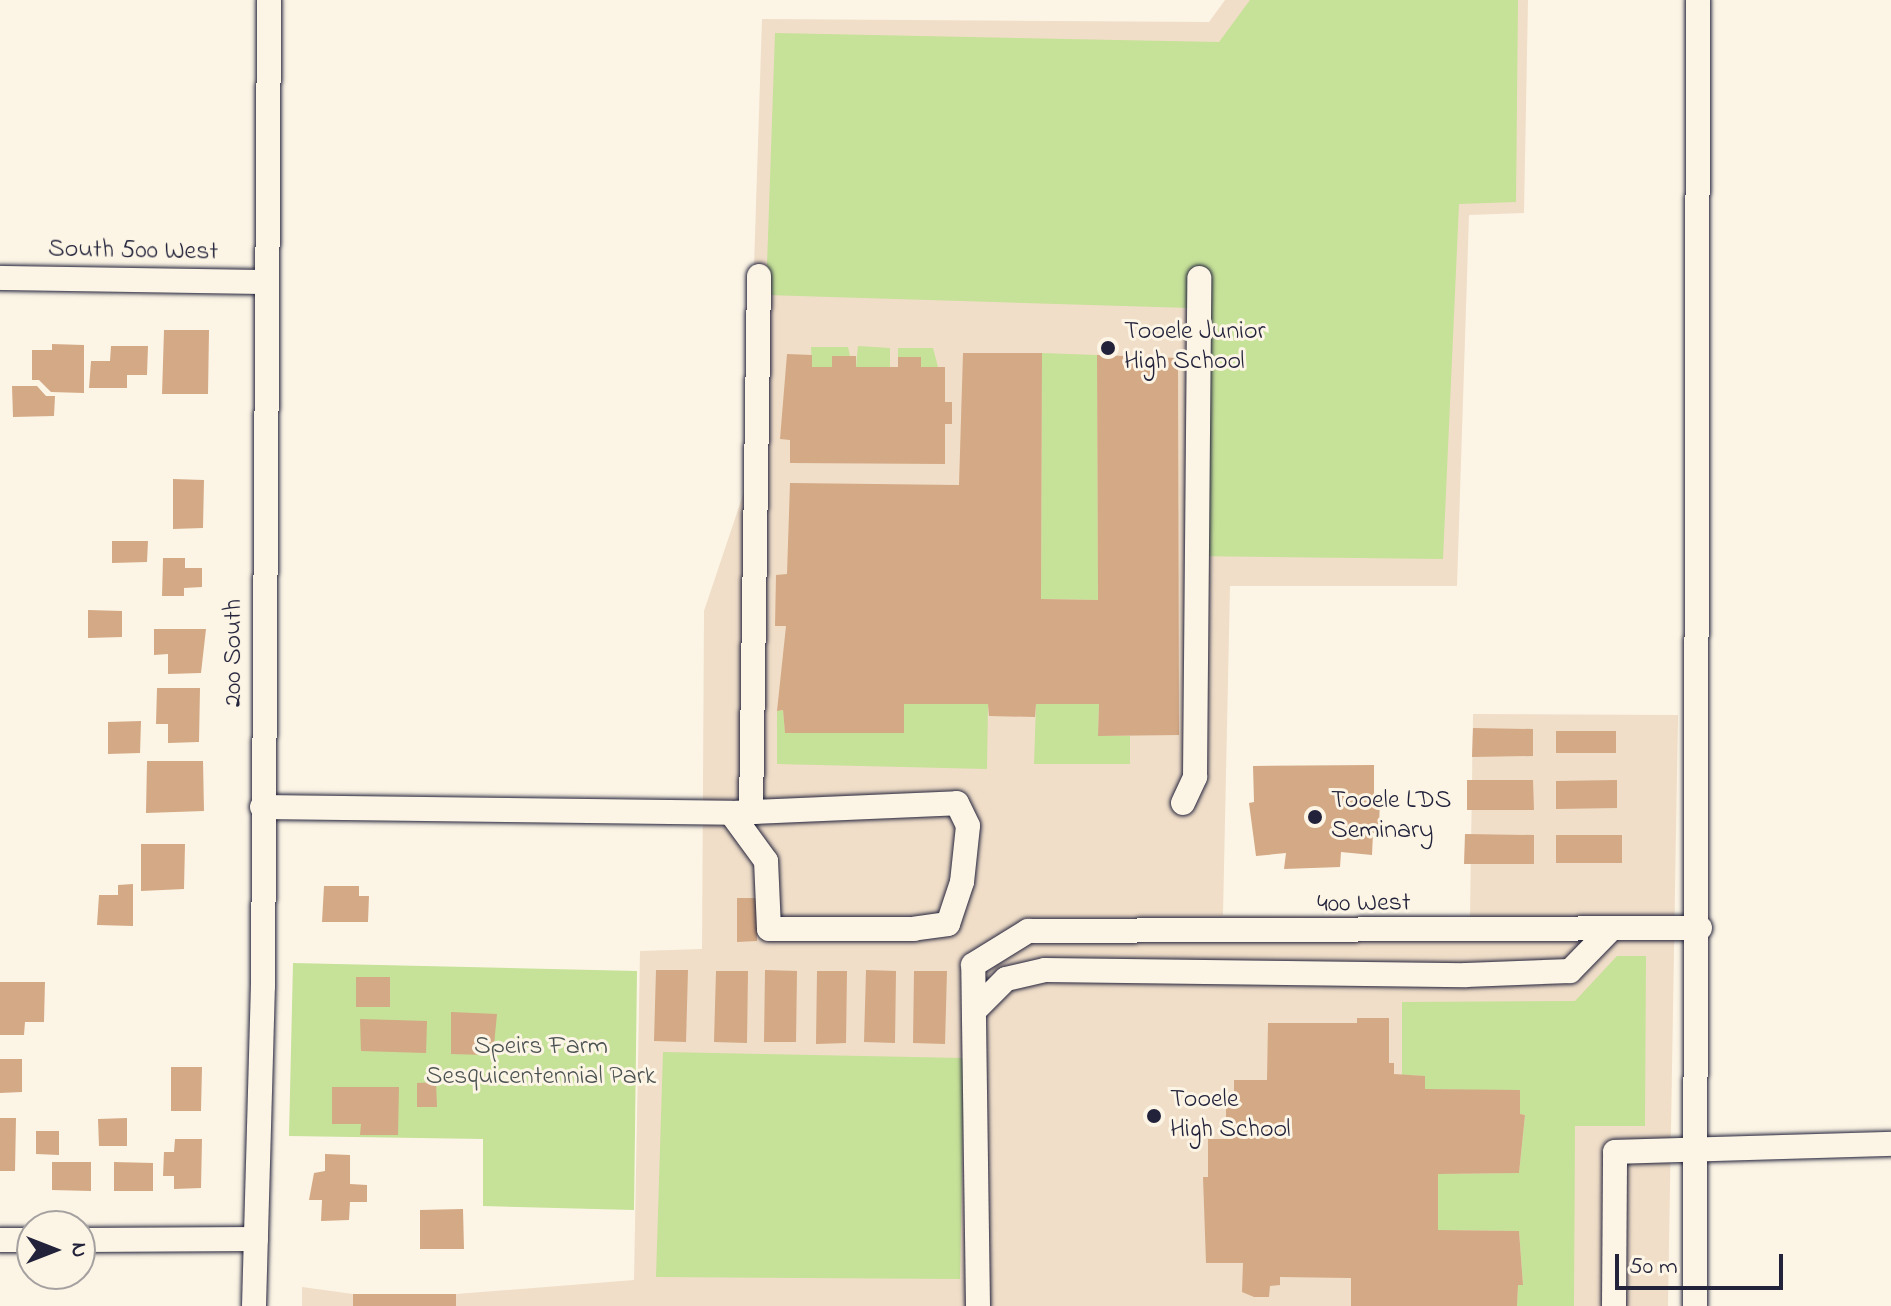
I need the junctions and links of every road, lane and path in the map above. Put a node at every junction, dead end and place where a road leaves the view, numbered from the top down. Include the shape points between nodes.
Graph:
1 (269, 0) edge
2 (1698, 0) edge
3 (759, 276) dead end
4 (0, 278) edge
5 (1199, 278) dead end
6 (266, 282) junction
7 (1183, 803) dead end
8 (262, 807) junction
9 (741, 812) junction
10 (1700, 928) junction
11 (1609, 931) junction
12 (976, 1009) junction
13 (1891, 1144) edge
14 (1696, 1152) junction
15 (256, 1239) junction
16 (96, 1240) edge
17 (254, 1306) edge
18 (978, 1306) edge
19 (1614, 1306) edge
20 (1695, 1306) edge

1 - 6 street, 200 South
2 - 10 street
3 - 9 street
4 - 6 street, South 500 West
5 - 7 street via 1195,777
6 - 8 street, 200 South
8 - 9 street
8 - 15 street, 200 South
9 - 9 street via 957,803 968,826 962,882 948,924 914,929 769,929 766,861
10 - 11 street, 400 West
10 - 14 street
11 - 12 street via 1570,971 1450,975 1045,970 1006,979
11 - 12 street, 400 West via 1028,931 973,965
12 - 18 street
13 - 14 street via 1763,1145
14 - 19 street via 1615,1152
14 - 20 street
15 - 16 street
15 - 17 street, 200 South

